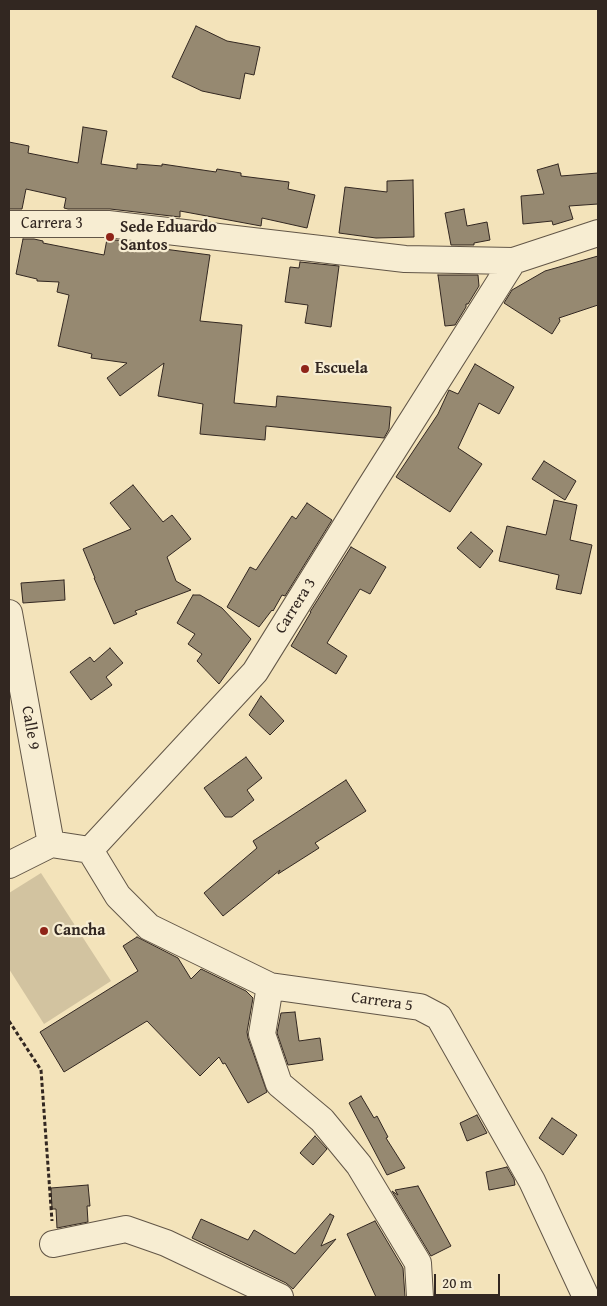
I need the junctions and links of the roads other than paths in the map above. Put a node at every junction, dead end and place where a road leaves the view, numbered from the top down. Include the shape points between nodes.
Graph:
1 (9, 224) edge
2 (598, 233) edge
3 (513, 261) junction
4 (9, 613) edge
5 (51, 844) junction
6 (90, 850) junction
7 (9, 866) edge
8 (270, 986) junction
9 (53, 1244) road end
10 (280, 1297) edge
11 (420, 1297) edge
12 (586, 1297) edge

1 - 3 street, Carrera 3 via 108,224 405,259
2 - 3 street, Carrera 3
3 - 6 street, Carrera 3 via 255,672
4 - 5 street, Calle 9
5 - 6 street
5 - 7 street
6 - 8 street, Carrera 5 via 118,896 149,927
8 - 11 street via 262,1034 279,1084 322,1120 359,1165 418,1263
8 - 12 street, Carrera 5 via 420,1007 439,1017 532,1181
9 - 10 street via 126,1229 166,1242

